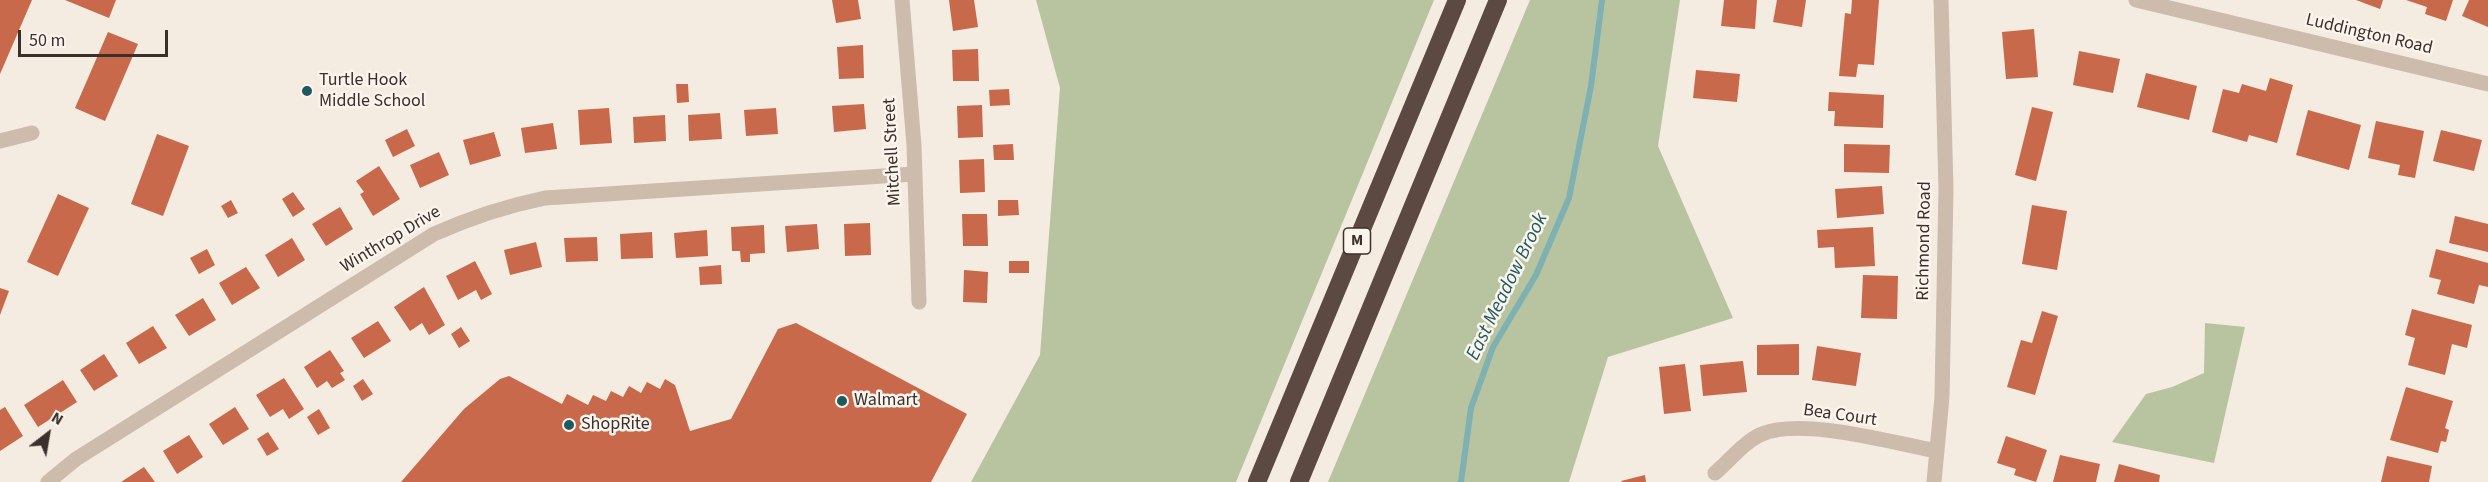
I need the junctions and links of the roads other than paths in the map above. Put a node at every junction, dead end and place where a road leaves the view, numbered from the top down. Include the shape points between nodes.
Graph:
1 (902, 0) edge
2 (1457, 0) edge
3 (1498, 0) edge
4 (1941, 0) edge
5 (2143, 1) edge
6 (2488, 84) edge
7 (32, 133) dead end
8 (0, 141) edge
9 (914, 174) junction
10 (919, 302) dead end
11 (1937, 451) junction
12 (1716, 473) dead end
13 (48, 482) edge
14 (1257, 482) edge
15 (1299, 482) edge
16 (1934, 482) edge

1 - 9 street, Mitchell Street
2 - 14 highway, M
3 - 15 highway, M
4 - 11 street, Richmond Road via 1946,189 1942,397
5 - 6 street, Luddington Road
7 - 8 street
9 - 10 street, Mitchell Street
9 - 13 street, Winthrop Drive via 545,198 466,219 414,246 76,459
11 - 12 street, Bea Court via 1816,429 1791,429 1754,438
11 - 16 street, Richmond Road

